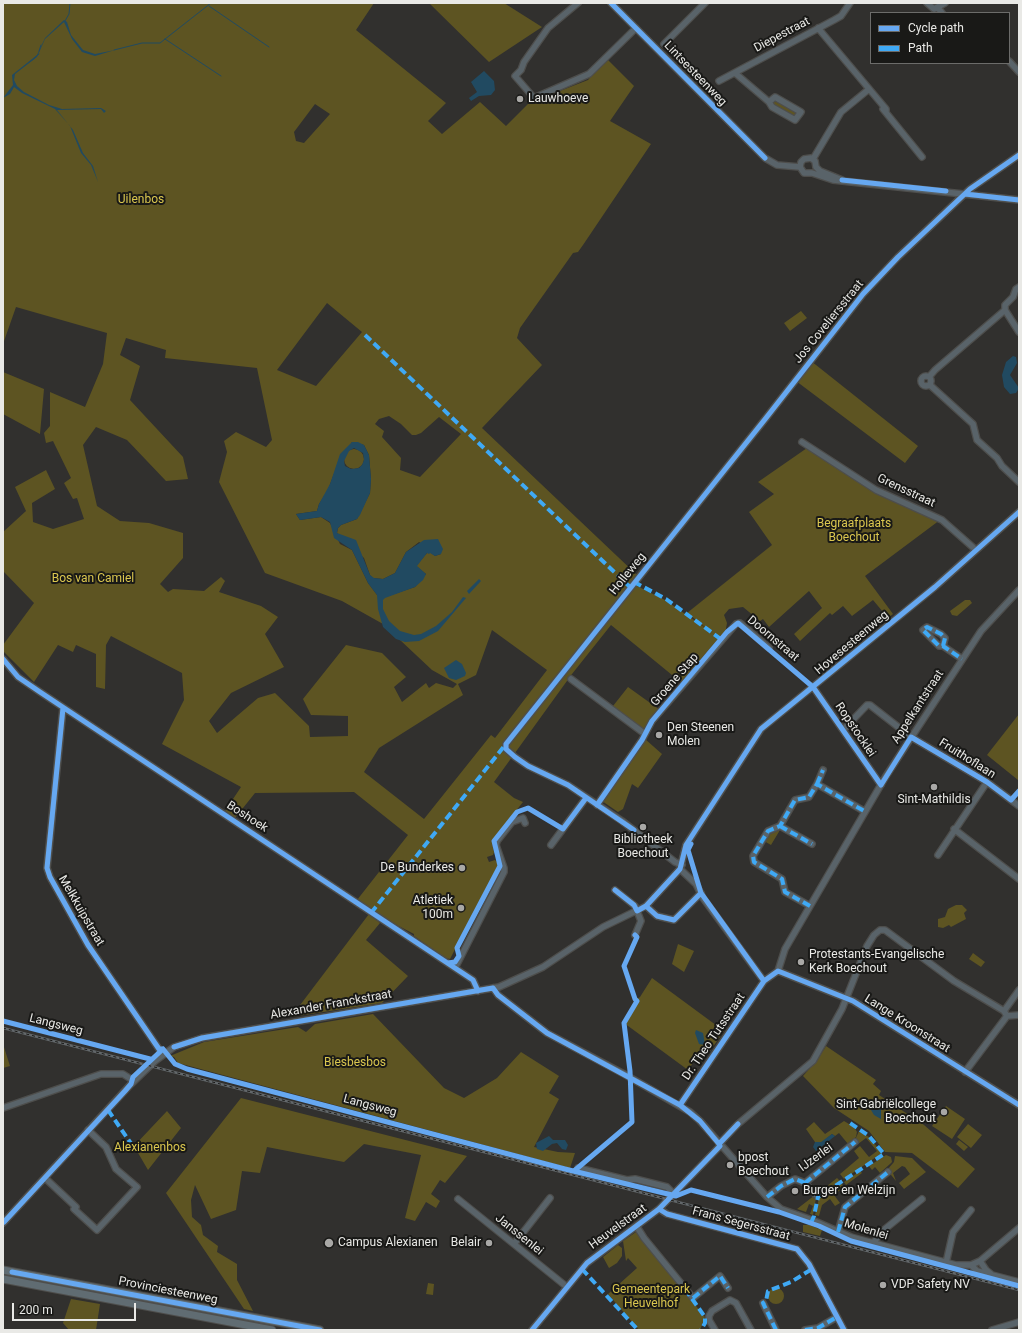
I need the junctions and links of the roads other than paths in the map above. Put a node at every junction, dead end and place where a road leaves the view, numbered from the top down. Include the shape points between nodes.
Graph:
1 (578, 3) edge
2 (611, 3) edge
3 (705, 3) edge
4 (850, 3) edge
5 (927, 3) edge
6 (946, 3) edge
7 (938, 8) junction
8 (941, 12) edge
9 (636, 28) junction
10 (818, 28) junction
11 (664, 44) dead end
12 (1010, 62) edge
13 (1019, 72) edge
14 (735, 73) junction
15 (720, 81) dead end
16 (869, 89) junction
17 (769, 102) junction
18 (1019, 155) edge
19 (922, 157) dead end
20 (813, 159) junction
21 (800, 167) junction
22 (816, 167) junction
23 (812, 173) junction
24 (842, 180) junction
25 (965, 194) junction
26 (1019, 200) edge
27 (1019, 287) edge
28 (1005, 310) junction
29 (1019, 332) edge
30 (929, 377) junction
31 (930, 385) junction
32 (766, 418) joint
33 (802, 442) dead end
34 (1019, 482) edge
35 (1019, 512) edge
36 (976, 550) junction
37 (1019, 590) edge
38 (722, 640) joint
39 (943, 646) dead end
40 (769, 648) dead end
41 (3, 659) edge
42 (962, 660) junction
43 (571, 679) dead end
44 (813, 687) junction
45 (63, 708) junction
46 (843, 730) junction
47 (645, 734) junction
48 (911, 737) junction
49 (823, 770) dead end
50 (987, 782) junction
51 (817, 784) junction
52 (880, 785) junction
53 (586, 798) junction
54 (597, 805) junction
55 (1019, 806) edge
56 (864, 811) junction
57 (523, 818) dead end
58 (780, 826) junction
59 (954, 829) junction
60 (812, 844) dead end
61 (551, 845) dead end
62 (938, 855) dead end
63 (681, 867) junction
64 (1019, 879) edge
65 (615, 890) dead end
66 (701, 893) junction
67 (646, 906) junction
68 (810, 906) junction
69 (637, 911) junction
70 (635, 935) dead end
71 (455, 968) junction
72 (778, 971) junction
73 (764, 981) junction
74 (493, 988) junction
75 (1019, 990) edge
76 (478, 991) junction
77 (847, 998) junction
78 (1006, 1014) junction
79 (1019, 1015) edge
80 (159, 1049) dead end
81 (965, 1072) junction
82 (134, 1081) junction
83 (680, 1105) junction
84 (1019, 1105) edge
85 (3, 1108) edge
86 (88, 1130) junction
87 (855, 1142) dead end
88 (720, 1145) junction
89 (578, 1168) dead end
90 (888, 1172) dead end
91 (44, 1178) junction
92 (805, 1183) junction
93 (673, 1193) junction
94 (816, 1195) dead end
95 (767, 1197) junction
96 (550, 1198) dead end
97 (458, 1199) dead end
98 (922, 1200) dead end
99 (659, 1209) junction
100 (971, 1210) dead end
101 (3, 1224) edge
102 (637, 1227) junction
103 (1019, 1228) edge
104 (838, 1232) junction
105 (873, 1243) junction
106 (514, 1244) junction
107 (980, 1261) junction
108 (946, 1263) junction
109 (971, 1265) junction
110 (3, 1270) edge
111 (994, 1276) junction
112 (3, 1279) edge
113 (1019, 1282) edge
114 (567, 1287) junction
115 (728, 1288) dead end
116 (763, 1303) dead end
117 (256, 1317) junction
118 (837, 1317) junction
119 (1019, 1322) edge
120 (254, 1329) edge
121 (272, 1330) edge
122 (320, 1330) edge
123 (532, 1330) edge
124 (715, 1330) edge
125 (751, 1330) edge
126 (776, 1330) edge
127 (805, 1330) edge
128 (844, 1330) edge
129 (992, 1330) edge

1 - 9 street via 548,28 515,76 534,98 589,74
2 - 9 street, Lintsesteenweg
3 - 11 street
4 - 10 street, Diepestraat via 841,16
5 - 7 street via 932,8
6 - 7 street
7 - 8 street
9 - 21 street, Lintsesteenweg via 765,158 777,165
10 - 14 street, Diepestraat
10 - 16 street
12 - 13 street
14 - 15 street, Diepestraat
14 - 17 street
16 - 19 street via 869,93
16 - 20 street via 841,112
17 - 17 street via 772,107 796,120 801,112 775,97
18 - 25 street, Jos Coveliersstraat
20 - 21 street via 804,159
20 - 22 street
21 - 23 street, Lintsesteenweg via 806,174
22 - 23 street
22 - 24 street, Lintsesteenweg via 824,174
23 - 24 street, Lintsesteenweg
24 - 25 street, Lintsesteenweg
25 - 26 street, Lintsesteenweg
25 - 32 street, Jos Coveliersstraat via 863,294
27 - 28 street via 1005,305
28 - 29 street
28 - 30 street
30 - 31 street
30 - 31 street via 924,376 921,381 924,386
31 - 34 street via 973,424 977,440
32 - 53 street, Holleweg via 506,744 506,749 528,766 568,785
33 - 36 street, Grensstraat via 876,490 942,520
35 - 36 street, Hovesesteenweg
36 - 44 street, Hovesesteenweg
37 - 42 street, Appelkantstraat via 989,622
38 - 40 street, Doornstraat via 738,623
38 - 47 street, Groene Stap via 652,721
39 - 42 street
41 - 45 street, Boshoek via 18,677
42 - 48 street, Appelkantstraat
43 - 47 street
44 - 46 street, Ropstocklei
44 - 63 street, Hovesesteenweg via 761,729 686,845
45 - 71 street, Boshoek
45 - 80 street, Melkkuipstraat via 48,868 50,877 88,945
46 - 48 street, Fruithoflaan via 867,705 870,705
46 - 52 street, Ropstocklei
47 - 54 street, Groene Stap
48 - 50 street, Fruithoflaan
48 - 52 street, Appelkantstraat
49 - 51 street
50 - 55 street, Fruithoflaan
50 - 59 street
51 - 56 street
51 - 58 street via 809,797 795,800
52 - 56 street, Appelkantstraat
53 - 54 street
53 - 61 street
54 - 63 street
56 - 68 street, Appelkantstraat
57 - 71 street via 511,823 497,841 504,872
58 - 60 street
58 - 68 street via 768,831 753,860 782,879 785,892
59 - 62 street
59 - 64 street
63 - 66 street
63 - 67 street, Alexander Franckstraat
65 - 69 street via 634,905
66 - 67 street via 674,920 657,916
66 - 73 street
67 - 69 street, Alexander Franckstraat
68 - 72 street, Appelkantstraat via 785,948
69 - 70 street via 641,920
69 - 74 street, Alexander Franckstraat via 603,927 543,967
71 - 76 street, Boshoek via 475,981
72 - 73 street
72 - 77 street, Lange Kroonstraat
73 - 83 street, Dr. Theo Tutsstraat
74 - 76 street, Alexander Franckstraat
74 - 83 street, Molenlei via 498,995 547,1033
75 - 78 street
76 - 82 street, Alexander Franckstraat via 194,1040 165,1053
77 - 78 street, Heuvelstraat via 867,946 874,935 880,930 885,930 954,981
77 - 81 street, Lange Kroonstraat
77 - 88 street, Heuvelstraat via 813,1061 738,1124
78 - 79 street
78 - 81 street
81 - 84 street, Lange Kroonstraat
82 - 85 street via 123,1074 101,1074
82 - 86 street, Alexander Franckstraat
83 - 88 street, Molenlei via 700,1121
86 - 91 street, Alexander Franckstraat
86 - 91 street via 106,1147 116,1169 137,1188 97,1230
87 - 92 street, IJzerlei
88 - 93 street, Heuvelstraat
88 - 95 street, Molenlei
89 - 93 street via 668,1187
90 - 104 street via 845,1207
91 - 101 street, Alexander Franckstraat
92 - 94 street
92 - 95 street, IJzerlei via 795,1179
93 - 99 street, Heuvelstraat
95 - 104 street, Molenlei via 781,1209
96 - 106 street
97 - 106 street, Janssenlei
98 - 105 street via 885,1229
99 - 102 street, Heuvelstraat
99 - 118 street, Frans Segersstraat via 667,1214 797,1250 809,1264
100 - 108 street via 953,1232
102 - 114 street, Heuvelstraat via 594,1257
102 - 115 street via 693,1298 720,1276
103 - 107 street, Molenlei
104 - 105 street, Molenlei
105 - 108 street, Molenlei
106 - 114 street, Janssenlei
107 - 109 street, Molenlei
107 - 111 street
108 - 109 street, Molenlei
109 - 111 street via 977,1271
110 - 117 main road, Provinciesteenweg
111 - 113 street
112 - 120 main road, Provinciesteenweg
114 - 123 street, Heuvelstraat
116 - 126 street
117 - 120 street
117 - 122 main road, Provinciesteenweg
118 - 127 street via 818,1328
118 - 128 street, Frans Segersstraat
119 - 129 street
120 - 121 main road, Provinciesteenweg
124 - 125 street via 709,1316 712,1311 730,1300 736,1303

